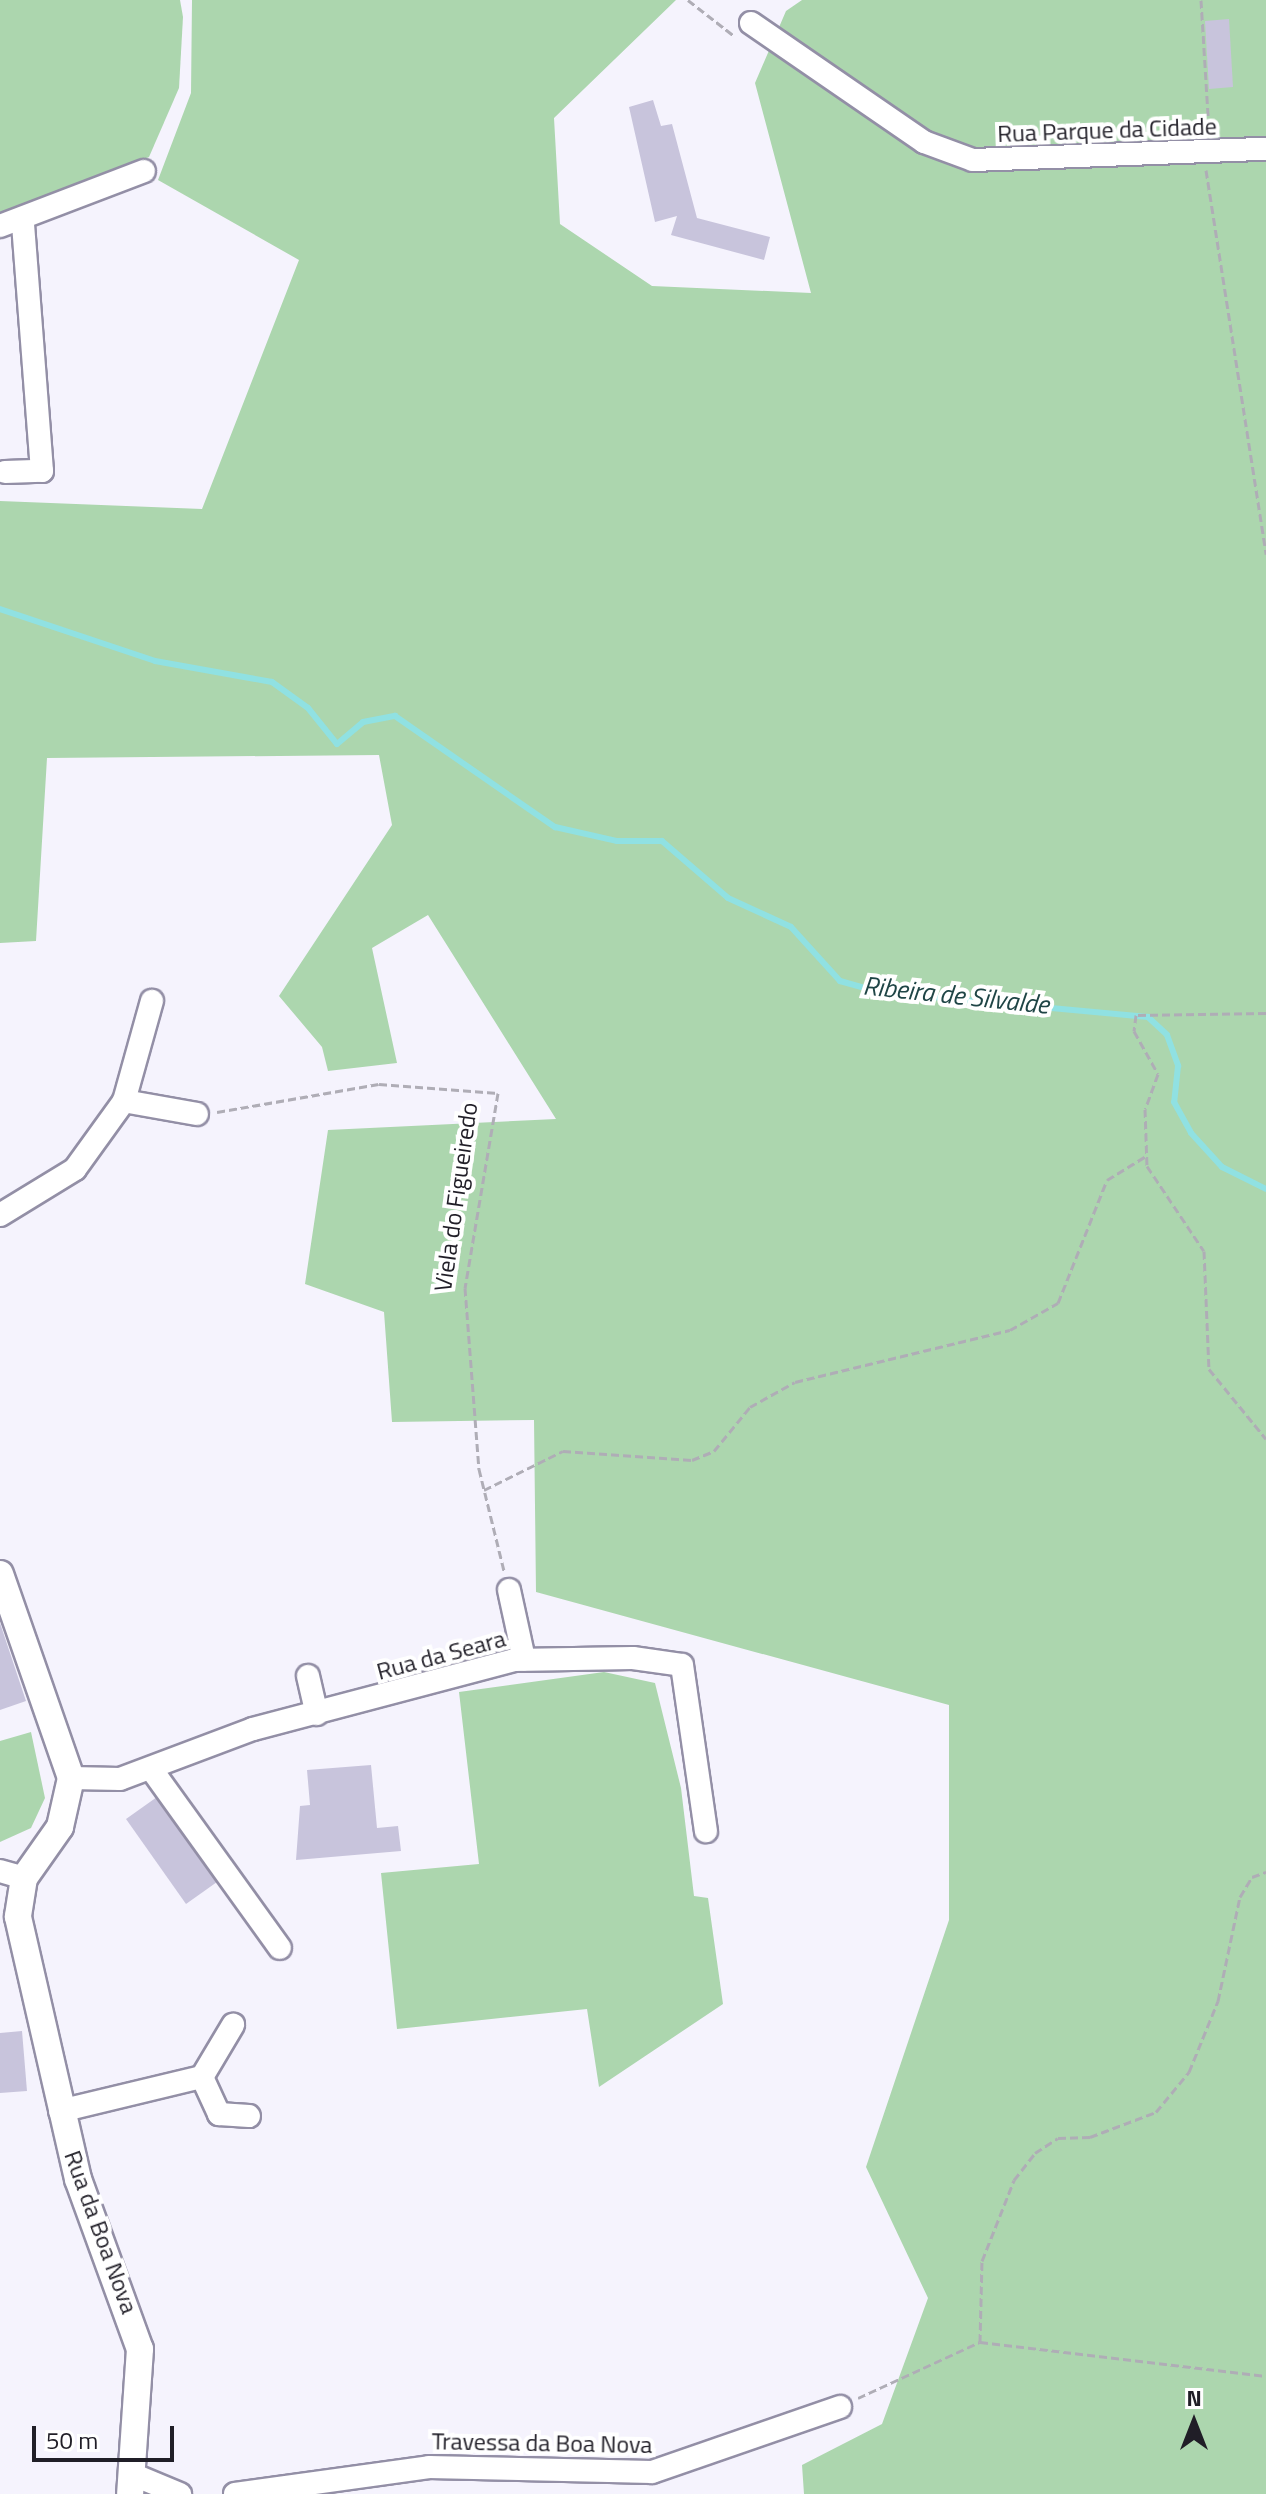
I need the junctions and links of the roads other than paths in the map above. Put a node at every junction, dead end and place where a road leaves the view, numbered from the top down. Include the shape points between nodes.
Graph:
1 (742, 29) road end
2 (1266, 149) edge
3 (144, 171) dead end
4 (23, 222) junction
5 (0, 226) edge
6 (5, 472) dead end
7 (152, 1001) dead end
8 (124, 1101) junction
9 (197, 1114) road end
10 (0, 1215) edge
11 (0, 1574) edge
12 (509, 1590) road end
13 (524, 1659) junction
14 (308, 1676) dead end
15 (317, 1714) junction
16 (152, 1770) junction
17 (71, 1778) junction
18 (706, 1831) dead end
19 (12, 1874) edge
20 (280, 1948) dead end
21 (233, 2025) dead end
22 (202, 2077) junction
23 (60, 2111) junction
24 (249, 2116) dead end
25 (840, 2407) road end
26 (132, 2485) edge
27 (180, 2494) edge
28 (235, 2494) edge

1 - 2 street, Rua Parque da Cidade via 924,142 973,160
3 - 4 street
4 - 5 street
4 - 6 street via 42,471
7 - 8 street
8 - 9 street
8 - 10 street via 75,1169
11 - 17 main road
12 - 13 street
13 - 15 street, Rua da Seara
13 - 18 street, Rua da Seara via 585,1656 682,1665
14 - 15 street
15 - 16 street, Rua da Seara via 253,1729
16 - 17 street, Rua da Seara
16 - 20 street
17 - 19 main road via 60,1827
19 - 23 main road, Rua da Boa Nova
21 - 22 street
22 - 23 street
22 - 24 street via 219,2114
23 - 26 main road, Rua da Boa Nova via 140,2349
25 - 28 street, Travessa da Boa Nova via 652,2472 429,2467
26 - 27 street

